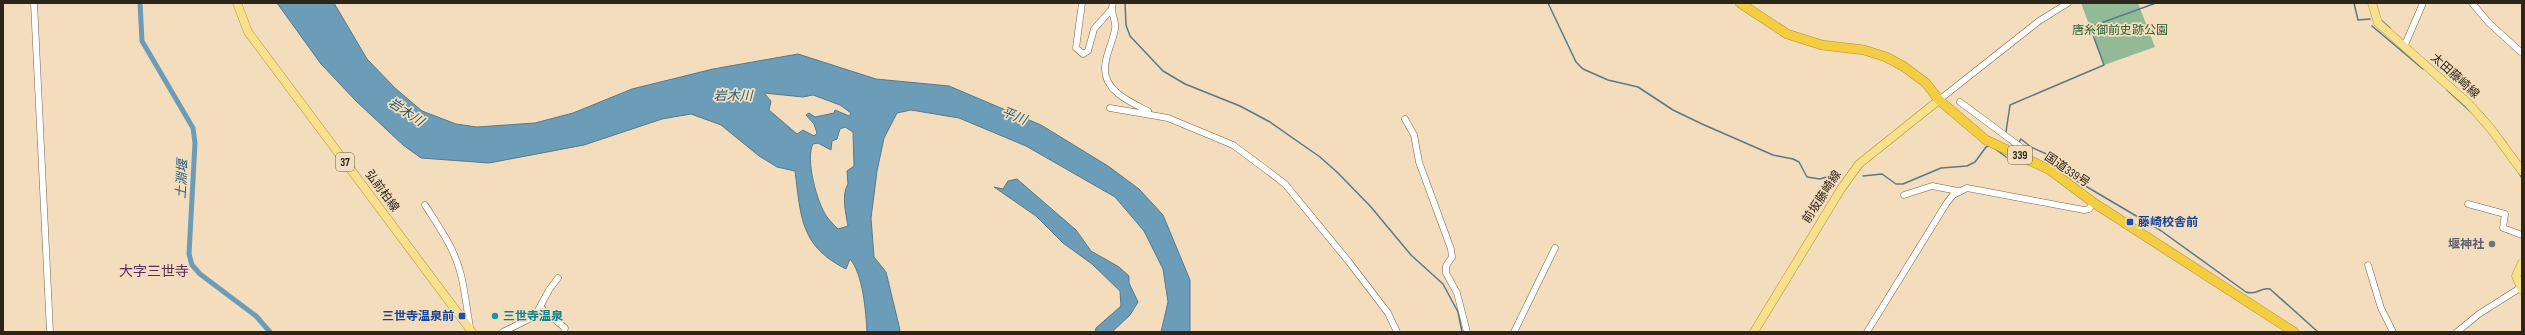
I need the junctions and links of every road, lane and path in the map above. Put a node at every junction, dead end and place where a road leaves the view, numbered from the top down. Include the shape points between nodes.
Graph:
1 (34, 3) edge
2 (237, 3) edge
3 (1082, 3) edge
4 (1113, 3) edge
5 (1740, 3) edge
6 (2068, 3) edge
7 (2372, 3) edge
8 (2423, 3) edge
9 (2472, 3) edge
10 (1110, 11) junction
11 (2404, 47) junction
12 (2522, 53) edge
13 (1939, 100) junction
14 (1960, 102) dead end
15 (1110, 108) dead end
16 (1155, 115) junction
17 (1405, 119) dead end
18 (2021, 155) junction
19 (2522, 171) edge
20 (1958, 191) junction
21 (1904, 195) dead end
22 (2094, 203) junction
23 (2468, 204) dead end
24 (425, 205) dead end
25 (2522, 234) edge
26 (1555, 248) dead end
27 (2522, 263) edge
28 (2368, 265) dead end
29 (558, 278) dead end
30 (2521, 289) edge
31 (541, 308) junction
32 (471, 330) edge
33 (50, 332) edge
34 (503, 332) edge
35 (564, 332) edge
36 (1397, 332) edge
37 (1467, 332) edge
38 (1514, 332) edge
39 (1754, 332) edge
40 (1867, 332) edge
41 (2294, 332) edge
42 (2393, 332) edge
43 (2457, 332) edge

1 - 33 street
2 - 32 main road, 弘前柏線 / 37 via 248,32
3 - 10 street via 1076,48 1083,54 1088,51 1094,29
4 - 10 street
5 - 13 highway, 国道339号 / 339 via 1768,23 1799,39 1822,45 1864,50 1886,57 1915,74
6 - 13 street via 2039,21
7 - 11 main road, 太田藤崎線 via 2378,23
8 - 11 street
9 - 12 street via 2489,23
10 - 16 street via 1116,27 1105,68 1110,86 1125,100
11 - 19 main road, 太田藤崎線 via 2469,104
13 - 18 highway, 国道339号 / 339 via 1986,140
13 - 39 main road, 前坂藤崎線 via 1859,164 1841,189
14 - 18 street via 2022,148
15 - 16 street
16 - 36 street via 1233,145 1285,184 1388,313
17 - 37 street via 1414,135 1418,162 1451,249 1452,257 1446,266 1446,273 1457,293
18 - 22 highway, 国道339号 / 339 via 2050,170
20 - 21 street via 1932,186
20 - 22 street via 1967,188 2084,210 2089,209
20 - 40 street via 1946,204
22 - 41 highway, 国道339号 / 339
23 - 25 street via 2504,214 2503,228
24 - 32 street via 456,260
26 - 38 street
27 - 30 main road via 2516,276
28 - 42 street via 2381,308
29 - 31 street
30 - 43 street via 2479,314
31 - 34 street via 524,324
31 - 35 street via 565,328

